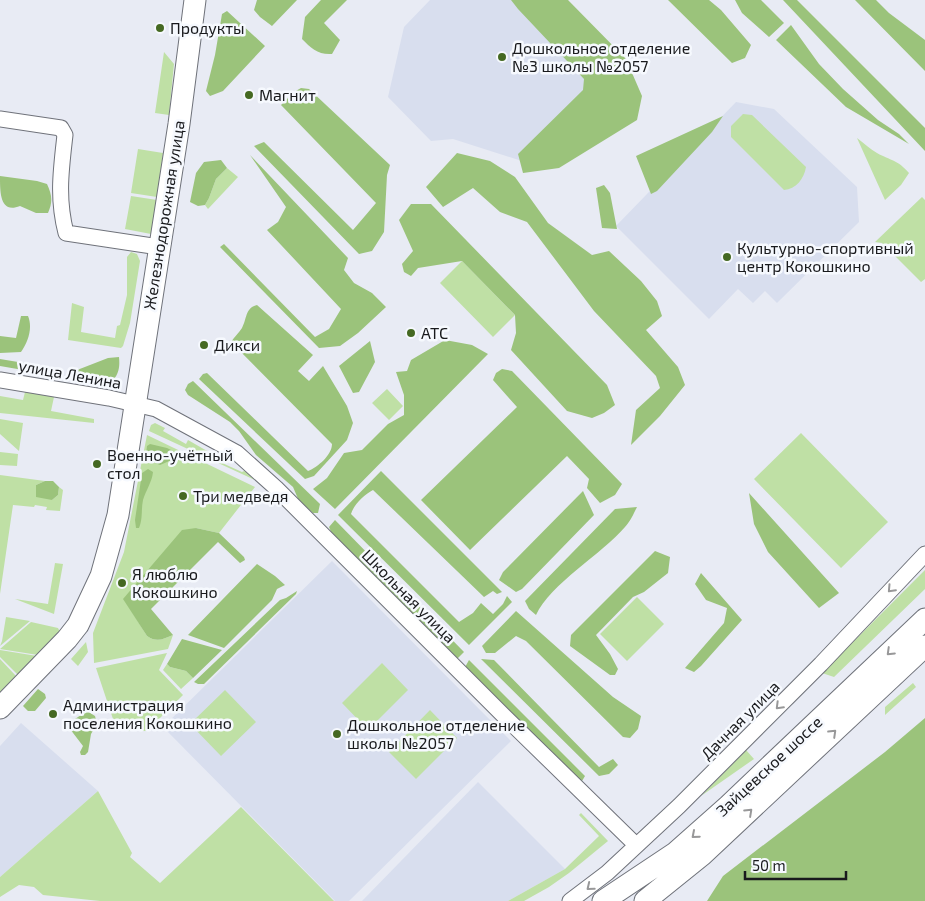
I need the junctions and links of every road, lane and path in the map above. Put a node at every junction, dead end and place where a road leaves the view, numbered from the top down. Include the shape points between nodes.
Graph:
1 (195, 0) edge
2 (0, 120) edge
3 (159, 247) junction
4 (0, 380) edge
5 (134, 404) junction
6 (925, 554) edge
7 (925, 619) edge
8 (925, 646) edge
9 (2, 706) edge
10 (636, 845) junction
11 (675, 853) junction
12 (570, 901) edge
13 (603, 901) edge
14 (625, 901) edge
15 (645, 901) edge

1 - 3 street, Железнодорожная улица
2 - 3 street via 61,128 65,135 60,202 66,233
3 - 5 street, Железнодорожная улица
4 - 5 street, улица Ленина
5 - 9 street, Железнодорожная улица via 118,515 101,576 76,628
5 - 10 street, Школьная улица via 164,412 237,453 253,466
6 -> 10 street, Дачная улица via 812,673
7 -> 11 street, Зайцевское шоссе
15 -> 8 street, Зайцевское шоссе via 702,855
10 -> 12 street, Дачная улица
11 - 13 street, Зайцевское шоссе
11 - 14 street

